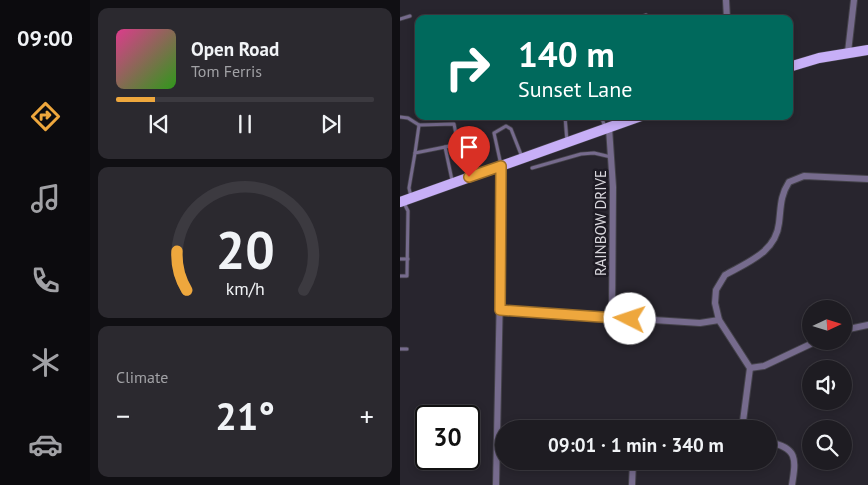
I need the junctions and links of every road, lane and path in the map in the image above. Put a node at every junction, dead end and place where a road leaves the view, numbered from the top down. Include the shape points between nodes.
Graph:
1 (726, 0) edge
2 (854, 0) edge
3 (728, 15) edge
4 (410, 16) dead end
5 (400, 19) edge
6 (868, 50) edge
7 (848, 52) junction
8 (793, 66) edge
9 (400, 117) edge
10 (565, 120) edge
11 (603, 120) edge
12 (630, 120) edge
13 (419, 125) junction
14 (607, 128) junction
15 (567, 142) junction
16 (458, 144) junction
17 (445, 147) junction
18 (415, 153) junction
19 (612, 157) junction
20 (522, 158) junction
21 (462, 160) dead end
22 (501, 166) junction
23 (532, 168) dead end
24 (868, 179) edge
25 (453, 183) junction
26 (405, 200) edge
27 (400, 259) edge
28 (408, 259) junction
29 (400, 276) edge
30 (500, 310) junction
31 (612, 318) junction
32 (719, 320) junction
33 (868, 325) edge
34 (852, 328) edge
35 (802, 348) edge
36 (400, 349) edge
37 (406, 349) dead end
38 (750, 368) junction
39 (743, 420) edge
40 (777, 444) edge
41 (633, 470) edge
42 (496, 485) edge
43 (632, 485) edge
44 (792, 485) edge

1 - 3 street
2 - 7 street
4 - 5 lane
6 - 7 main road
7 - 8 main road
9 - 13 lane
10 - 15 lane
11 - 14 lane
12 - 14 main road
13 - 16 lane via 454,124
13 - 18 lane
14 - 15 main road
14 - 19 street, RAINBOW DRIVE
15 - 20 main road
16 - 17 lane
16 - 21 lane
17 - 18 lane
17 - 25 lane
18 - 26 lane
19 - 23 lane via 581,154
19 - 31 street, RAINBOW DRIVE
20 - 22 main road
20 - 22 lane via 514,133 506,126 494,133
22 - 25 main road
22 - 30 street
24 - 32 street via 804,176 789,182 780,202 778,229 770,248 720,281 715,303
25 - 26 main road
26 - 28 lane
27 - 28 lane
28 - 29 lane via 407,276
30 - 31 street
30 - 42 street
31 - 32 street via 700,323
32 - 38 street
33 - 34 street
35 - 38 street via 764,366
36 - 37 lane
38 - 39 street
40 - 44 street via 791,451 795,463
41 - 43 street

